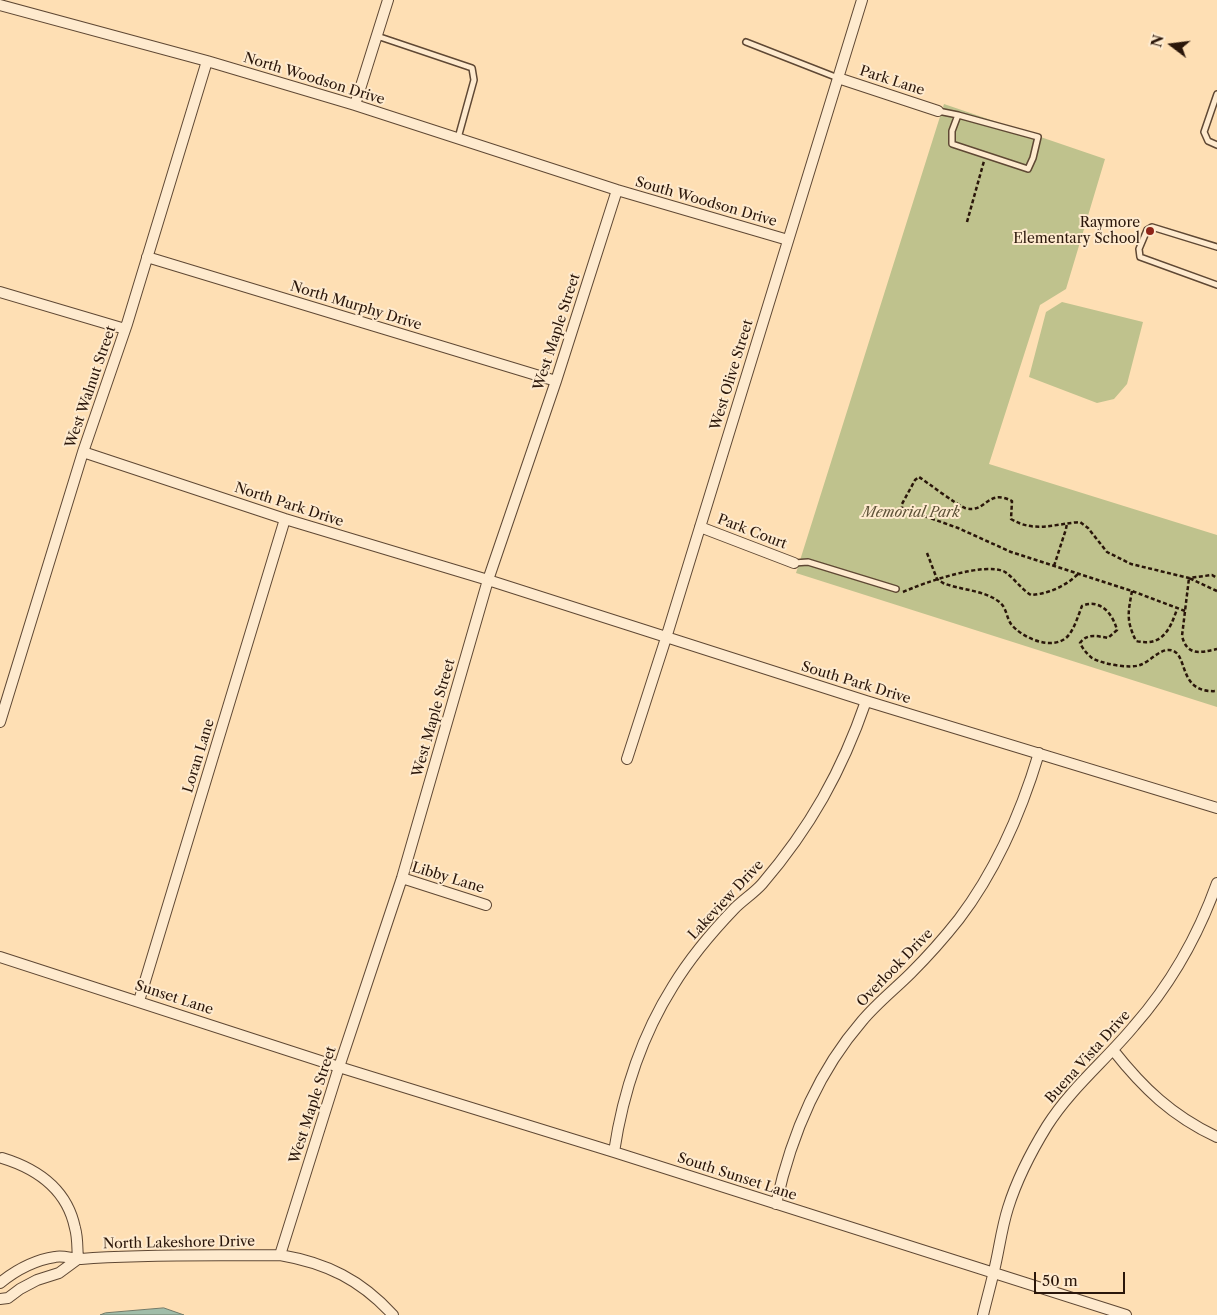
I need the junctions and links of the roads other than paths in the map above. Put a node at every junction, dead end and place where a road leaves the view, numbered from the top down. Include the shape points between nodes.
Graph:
1 (388, 0) edge
2 (862, 0) edge
3 (0, 5) edge
4 (377, 36) junction
5 (746, 42) dead end
6 (208, 61) junction
7 (838, 78) junction
8 (1217, 94) edge
9 (355, 105) junction
10 (938, 111) joint
11 (958, 115) junction
12 (458, 138) junction
13 (1217, 145) edge
14 (617, 190) junction
15 (788, 240) junction
16 (1217, 247) edge
17 (148, 257) junction
18 (1217, 285) edge
19 (0, 292) edge
20 (125, 329) junction
21 (556, 382) junction
22 (83, 452) junction
23 (285, 519) junction
24 (700, 527) junction
25 (794, 563) joint
26 (488, 580) junction
27 (896, 589) road end
28 (666, 638) junction
29 (866, 701) junction
30 (0, 722) edge
31 (1039, 753) junction
32 (627, 759) dead end
33 (1217, 808) edge
34 (402, 878) junction
35 (1217, 883) edge
36 (486, 904) dead end
37 (0, 957) edge
38 (139, 1001) junction
39 (1113, 1050) junction
40 (339, 1067) junction
41 (1217, 1137) edge
42 (614, 1152) junction
43 (2, 1158) dead end
44 (776, 1204) junction
45 (280, 1256) junction
46 (78, 1259) junction
47 (994, 1273) junction
48 (0, 1283) edge
49 (0, 1299) edge
50 (393, 1315) edge
51 (983, 1315) edge
52 (1126, 1315) edge

1 - 4 street
2 - 7 street, West Olive Street
3 - 6 street, North Woodson Drive
4 - 9 street
4 - 12 lane via 472,68 474,80
5 - 7 lane
6 - 9 street, North Woodson Drive
6 - 17 street, West Walnut Street
7 - 10 street, Park Lane
7 - 15 street, West Olive Street
8 - 13 lane via 1204,132 1208,141
9 - 12 street, North Woodson Drive
10 - 11 lane
11 - 11 lane via 1038,137 1028,169 952,144 952,131
12 - 14 street, North Woodson Drive
14 - 15 street, South Woodson Drive
14 - 21 street, West Maple Street
15 - 24 street, West Olive Street
16 - 18 lane via 1152,227 1146,230 1139,249 1140,257
17 - 20 street, West Walnut Street
17 - 21 street, North Murphy Drive
19 - 20 street
20 - 22 street, West Walnut Street
21 - 26 street, West Maple Street
22 - 23 street, North Park Drive
22 - 30 street, West Walnut Street
23 - 26 street, North Park Drive
23 - 38 street, Loran Lane
24 - 25 street, Park Court
24 - 28 street, West Olive Street
25 - 27 lane via 808,562
26 - 28 street, South Park Drive
26 - 34 street, West Maple Street
28 - 29 street, South Park Drive
28 - 32 street, West Olive Street
29 - 31 street, South Park Drive
29 - 42 street, Lakeview Drive via 840,768 806,827 760,886 716,928 694,955 655,1016 628,1082
31 - 33 street, South Park Drive
31 - 44 street, Overlook Drive via 1013,827 978,892 938,944 862,1021 824,1074 793,1140
34 - 36 street, Libby Lane
34 - 40 street, West Maple Street
35 - 39 street, Buena Vista Drive via 1179,966 1158,997
37 - 38 street, Sunset Lane
38 - 40 street, Sunset Lane
39 - 41 street via 1149,1092 1168,1108
39 - 47 street, Buena Vista Drive via 1066,1100 1032,1151 1008,1208
40 - 42 street, South Sunset Lane
40 - 45 street, West Maple Street
42 - 44 street, South Sunset Lane
43 - 46 street via 38,1172 52,1184 63,1199 75,1227
44 - 47 street, South Sunset Lane
45 - 46 street, North Lakeshore Drive
45 - 50 street, North Lakeshore Drive via 304,1259 345,1275
46 - 48 street, North Lakeshore Drive via 57,1256 40,1260
46 - 49 street via 59,1273
47 - 51 street, Buena Vista Drive
47 - 52 street, South Sunset Lane

